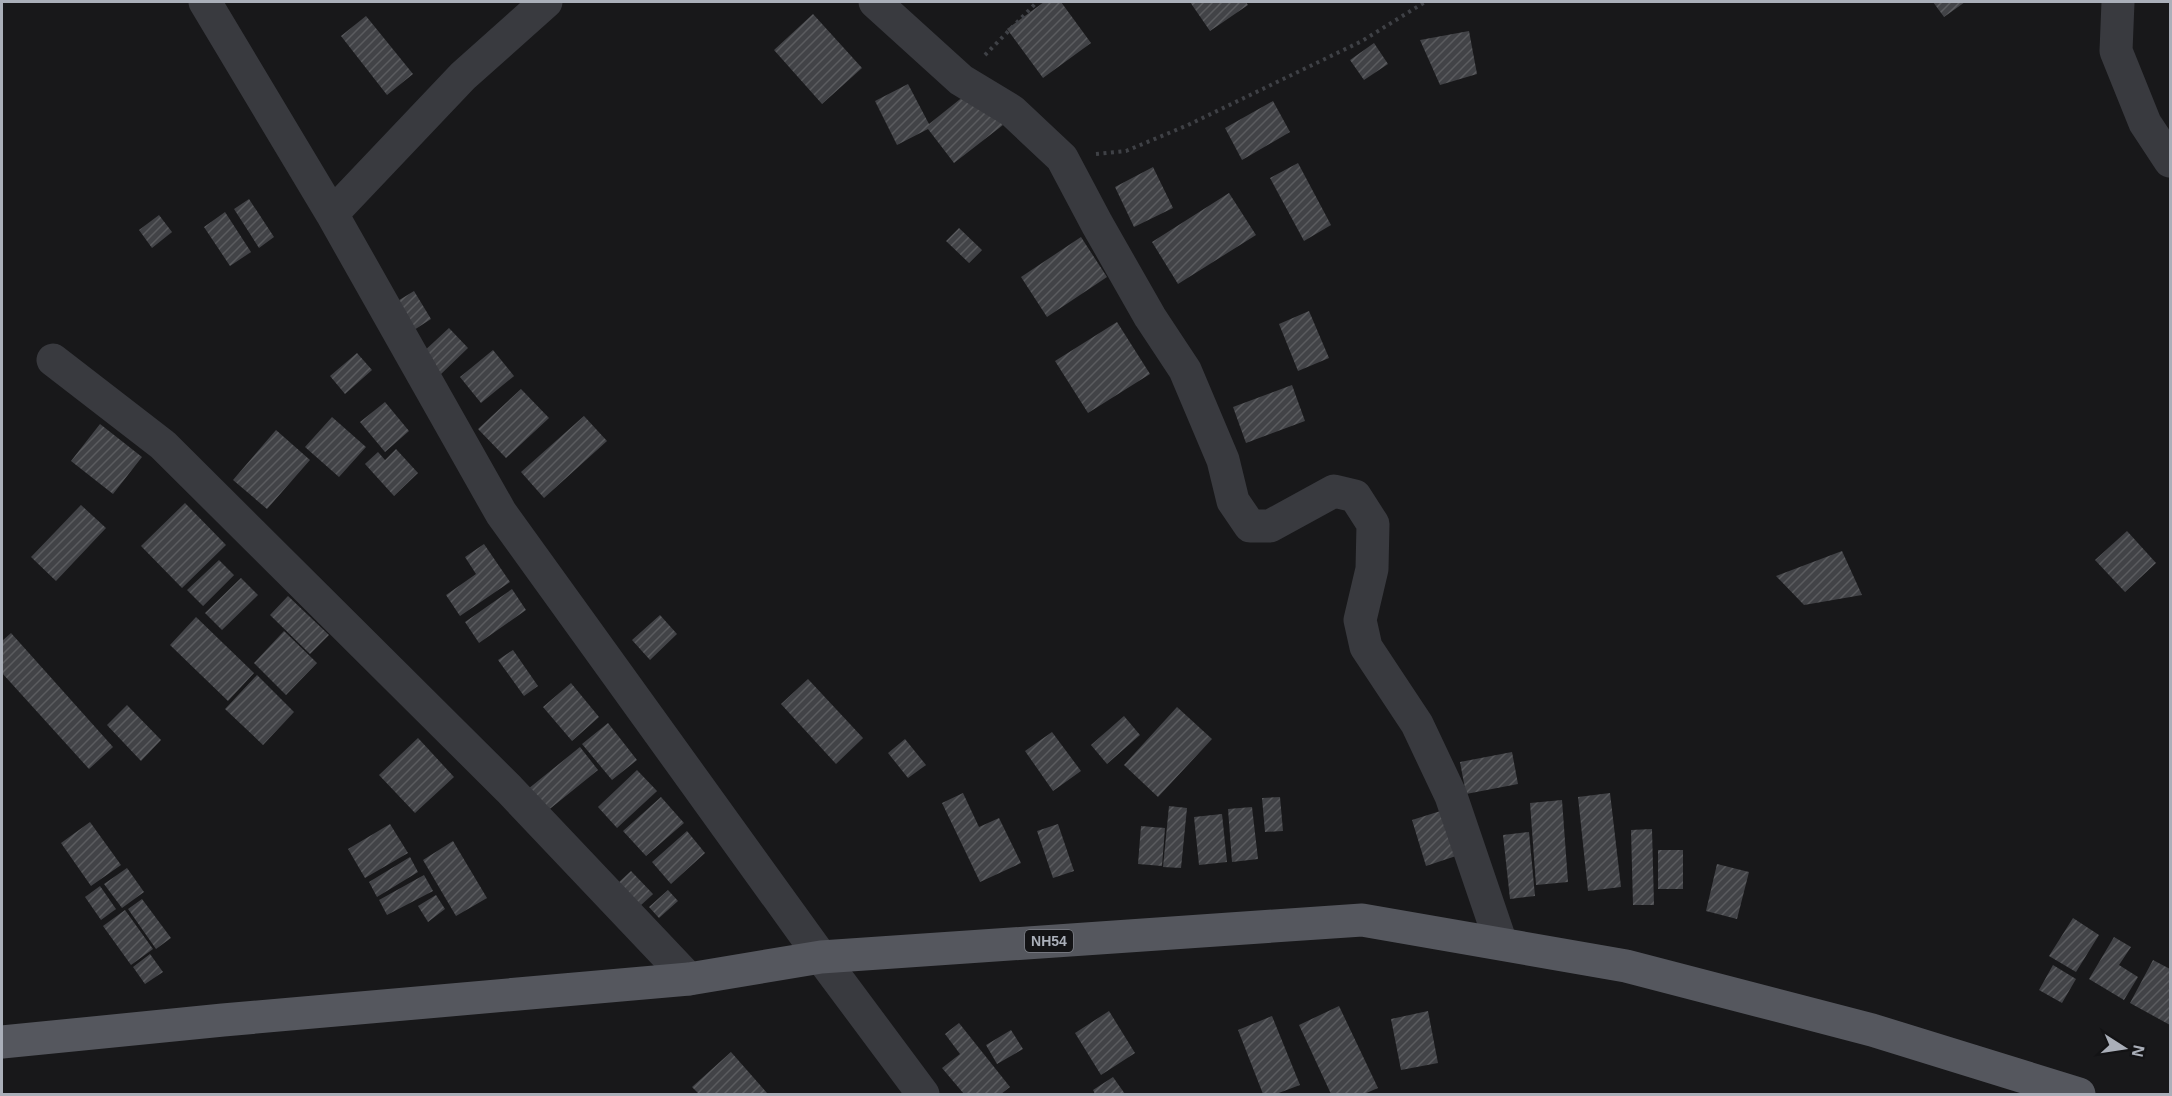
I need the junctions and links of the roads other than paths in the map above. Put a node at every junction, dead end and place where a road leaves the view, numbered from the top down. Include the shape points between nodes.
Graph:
1 (205, 2) edge
2 (546, 2) edge
3 (875, 2) edge
4 (2118, 2) edge
5 (2170, 161) edge
6 (332, 214) junction
7 (52, 360) dead end
8 (1501, 943) junction
9 (821, 957) junction
10 (689, 979) junction
11 (2, 1042) edge
12 (923, 1095) edge
13 (2079, 1095) edge

1 - 6 street
2 - 6 street via 463,76
3 - 8 street via 961,80 1012,111 1062,158 1138,296 1185,370 1223,460 1233,501 1250,526 1270,526 1334,491 1355,496 1373,524 1372,569 1360,620 1366,647 1417,724 1450,796
4 - 5 street via 2116,51 2145,123
6 - 9 street via 501,513
7 - 10 street via 163,445 509,789
8 - 9 main road, NH54 via 1362,920
8 - 13 main road, NH54 via 1626,966 1872,1030
9 - 10 main road, NH54
9 - 12 street
10 - 11 main road, NH54

